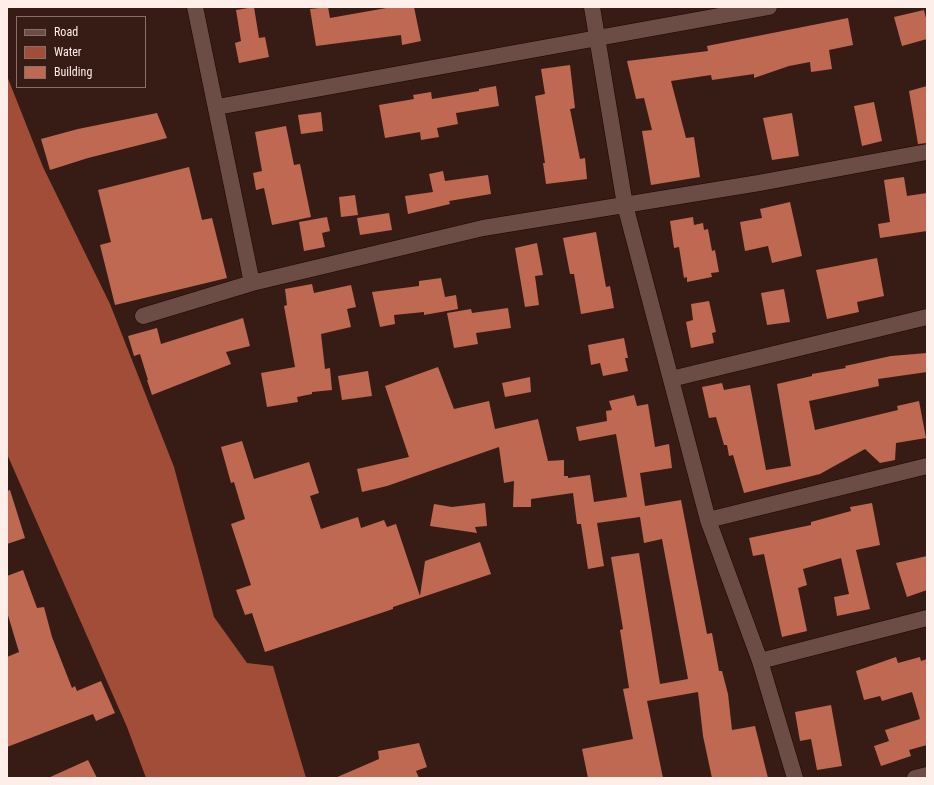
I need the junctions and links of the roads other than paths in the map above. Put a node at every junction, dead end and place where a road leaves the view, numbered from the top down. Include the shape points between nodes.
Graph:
1 (195, 7) edge
2 (592, 7) edge
3 (769, 7) edge
4 (598, 38) junction
5 (217, 107) junction
6 (927, 152) edge
7 (625, 205) junction
8 (252, 283) junction
9 (143, 316) dead end
10 (927, 317) edge
11 (671, 379) junction
12 (927, 466) edge
13 (708, 520) junction
14 (927, 618) edge
15 (760, 661) junction
16 (927, 775) edge
17 (795, 778) edge
18 (915, 778) edge

1 - 5 street
2 - 4 street
3 - 4 street
4 - 5 street
4 - 7 street
5 - 8 street
6 - 7 street
7 - 8 street via 483,228
7 - 11 street
8 - 9 street
10 - 11 street
11 - 13 street
12 - 13 street
13 - 15 street
14 - 15 street
15 - 17 street
16 - 18 street

